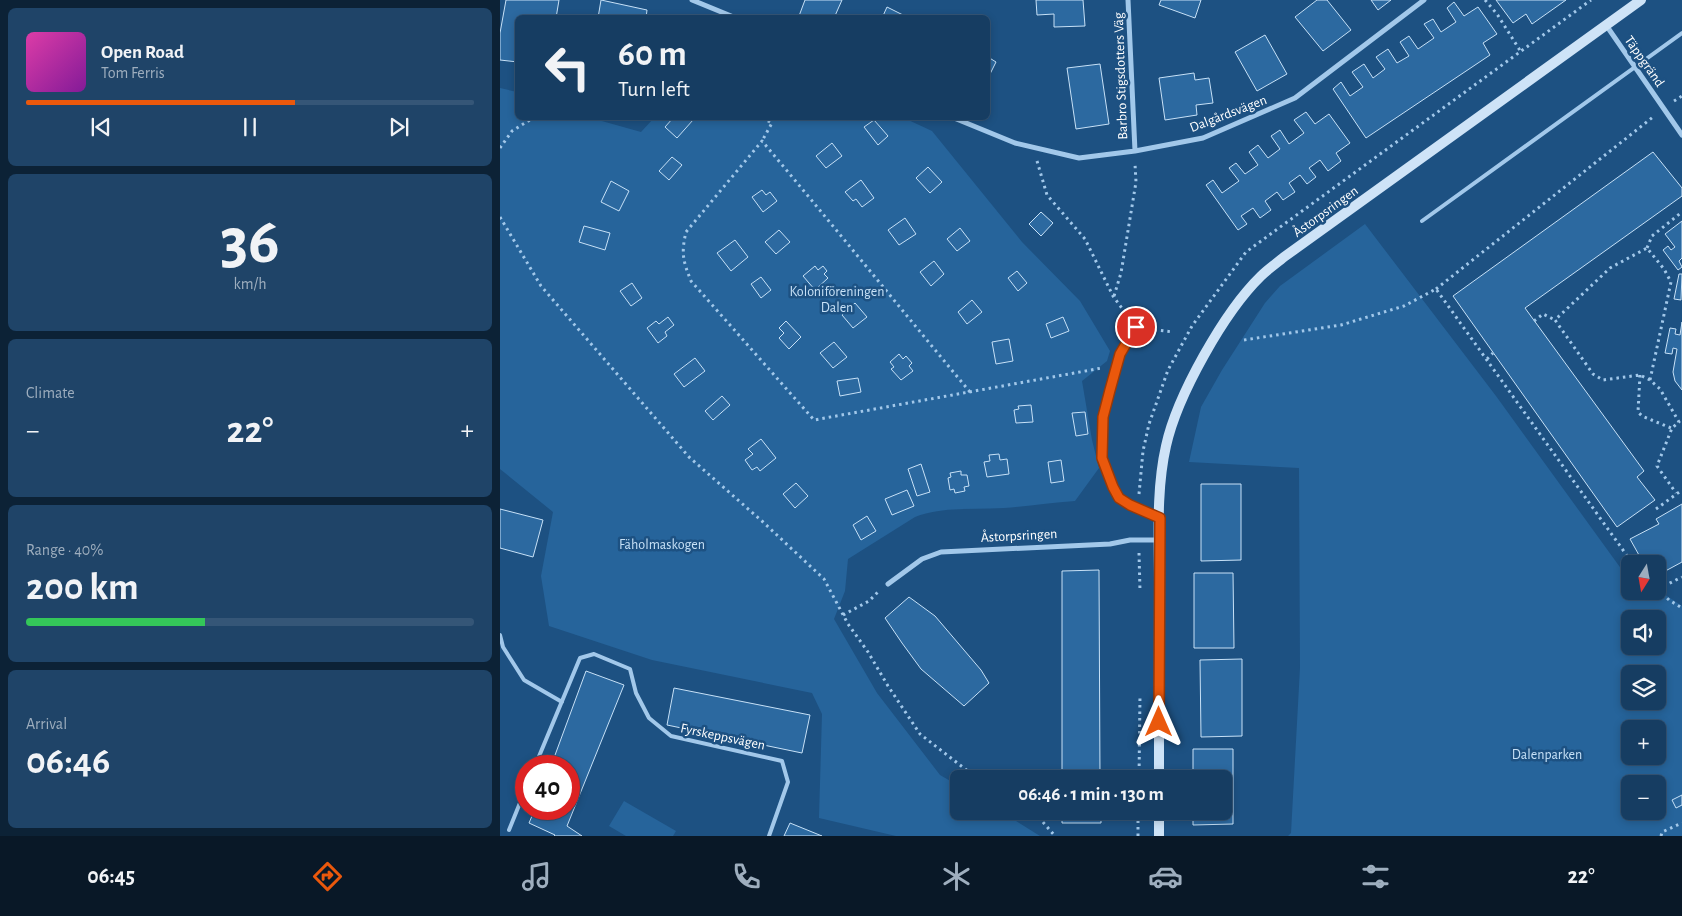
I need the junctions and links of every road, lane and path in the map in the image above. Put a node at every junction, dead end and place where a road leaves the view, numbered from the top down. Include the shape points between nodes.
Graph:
1 (692, 0) edge
2 (1128, 0) edge
3 (1424, 0) edge
4 (1485, 0) edge
5 (1591, 0) edge
6 (1641, 0) edge
7 (729, 15) edge
8 (1606, 25) junction
9 (1682, 33) edge
10 (1521, 52) junction
11 (1636, 66) junction
12 (1682, 96) edge
13 (1664, 109) junction
14 (530, 120) edge
15 (766, 120) edge
16 (959, 120) edge
17 (1682, 135) edge
18 (762, 141) junction
19 (1032, 147) junction
20 (500, 148) edge
21 (1135, 151) junction
22 (1682, 212) edge
23 (500, 217) edge
24 (1422, 221) dead end
25 (1647, 248) junction
26 (1246, 252) dead end
27 (1436, 289) junction
28 (1114, 296) junction
29 (1554, 320) junction
30 (1534, 321) dead end
31 (1136, 327) junction
32 (1173, 332) dead end
33 (1244, 340) dead end
34 (1493, 353) dead end
35 (1487, 359) junction
36 (1116, 365) junction
37 (1640, 375) junction
38 (1650, 380) junction
39 (970, 392) junction
40 (1681, 423) edge
41 (1672, 428) junction
42 (1682, 490) edge
43 (1676, 493) junction
44 (1656, 509) dead end
45 (1160, 518) junction
46 (1160, 540) junction
47 (1627, 555) edge
48 (1682, 577) edge
49 (888, 584) joint
50 (1666, 586) edge
51 (1666, 597) edge
52 (1682, 608) edge
53 (843, 615) junction
54 (500, 635) edge
55 (562, 702) junction
56 (540, 755) edge
57 (966, 770) edge
58 (1159, 770) edge
59 (515, 815) edge
60 (1039, 820) edge
61 (1138, 820) edge
62 (1159, 820) edge
63 (1682, 823) edge
64 (509, 830) dead end
65 (769, 836) edge
66 (1055, 836) edge
67 (1138, 836) edge
68 (1159, 836) edge
69 (1661, 836) edge

1 - 7 street
2 - 21 street, Barbro Stigsdotters Väg
3 - 21 street, Dalgårdsvägen via 1295,98 1203,138
4 - 10 path
5 - 10 path
6 - 8 street, Åstorpsringen
8 - 11 street, Täppgränd
8 - 45 street, Åstorpsringen via 1292,251 1261,277 1233,310 1190,383 1175,416 1161,475
9 - 11 lane
10 - 26 path
11 - 13 street, Täppgränd
11 - 24 lane
12 - 13 path
13 - 17 street, Täppgränd
13 - 27 path
14 - 20 path via 512,131
15 - 18 path via 772,123
16 - 19 street, Dalgårdsvägen
18 - 39 path
18 - 39 path via 686,232 683,261 691,281 814,420
19 - 21 street, Dalgårdsvägen via 1079,158
19 - 28 path via 1047,195 1086,239
21 - 28 path via 1136,182 1121,273
22 - 25 path via 1652,236
23 - 53 path via 540,286 689,457 824,579
25 - 29 path via 1610,268
25 - 38 path via 1671,282
27 - 33 path via 1404,306 1341,324
27 - 35 path
28 - 31 path
29 - 30 path via 1543,314
29 - 37 path via 1593,374 1603,380
31 - 32 path
31 - 36 lane
34 - 35 path
35 - 47 path
36 - 39 path
36 - 45 lane via 1103,417 1102,458 1119,498
37 - 38 path
37 - 41 path via 1638,412
38 - 40 path via 1660,389
40 - 41 path
41 - 43 path via 1657,466
42 - 43 path
43 - 44 path
45 - 46 street, Åstorpsringen
46 - 49 street, Åstorpsringen via 941,552 922,559
46 - 58 street, Åstorpsringen
48 - 50 path
49 - 53 path via 869,601
51 - 52 path
53 - 57 path via 920,734
54 - 55 lane via 502,647 524,680
55 - 56 lane, Fyrskeppsvägen
55 - 65 lane, Fyrskeppsvägen via 580,658 594,654 630,669 636,693 649,718 671,736 782,761 788,782
59 - 64 lane
60 - 66 path
61 - 67 path
62 - 68 street
63 - 69 path via 1662,832

